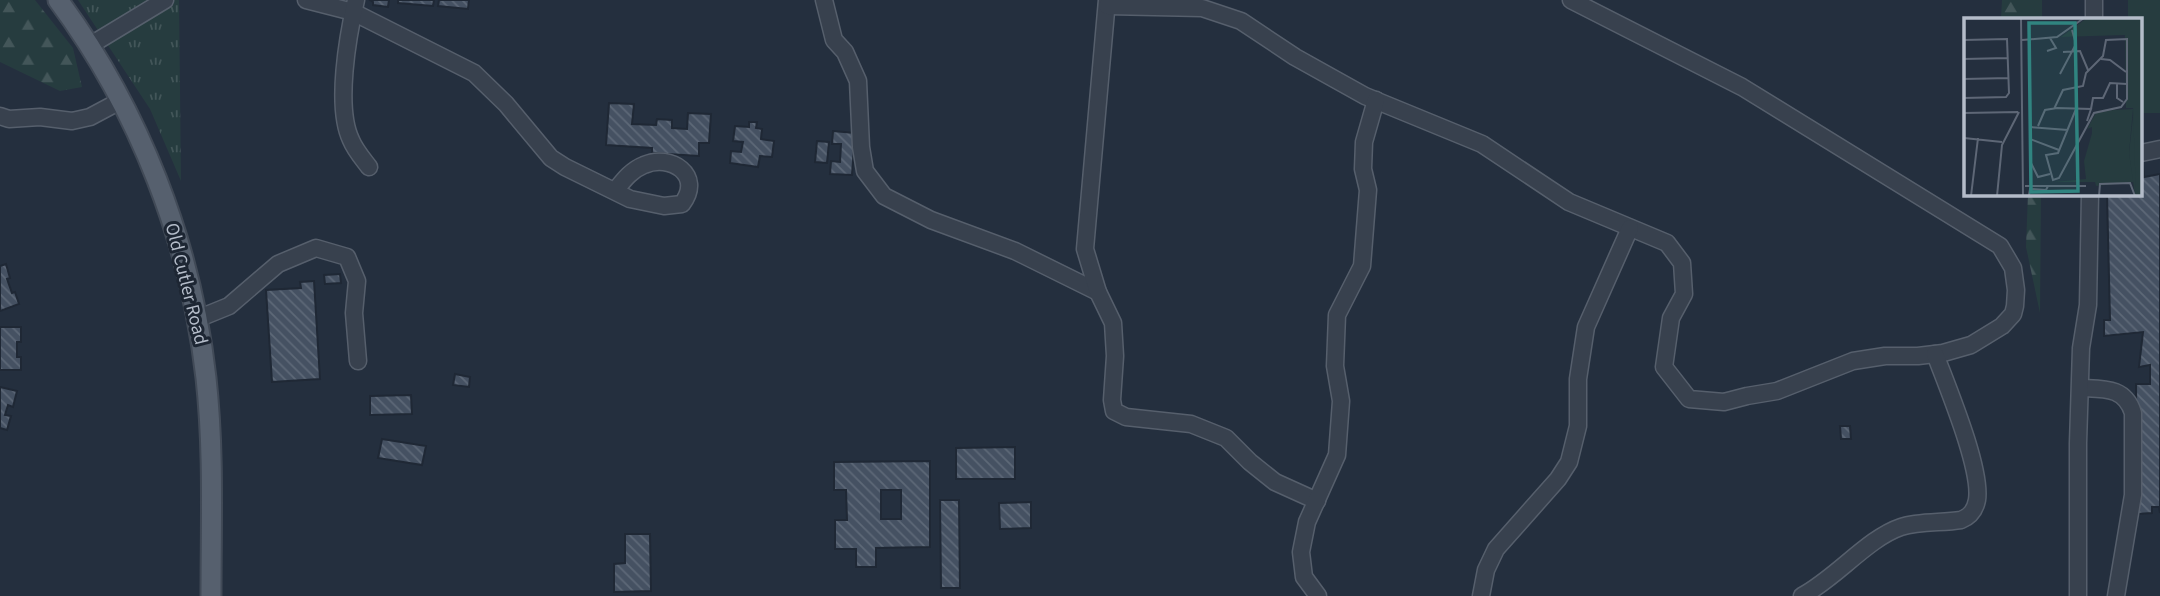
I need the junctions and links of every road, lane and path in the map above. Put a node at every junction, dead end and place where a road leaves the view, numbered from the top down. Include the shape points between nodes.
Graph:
1 (58, 0) edge
2 (164, 0) edge
3 (306, 0) edge
4 (824, 0) edge
5 (1571, 0) edge
6 (2094, 0) edge
7 (1107, 3) edge
8 (354, 6) edge
9 (2094, 18) edge
10 (89, 46) junction
11 (1376, 100) junction
12 (120, 101) junction
13 (0, 116) edge
14 (2160, 149) edge
15 (2142, 153) edge
16 (369, 167) dead end
17 (615, 191) dead end
18 (2091, 196) edge
19 (1630, 228) junction
20 (1097, 292) junction
21 (197, 319) junction
22 (1935, 354) junction
23 (358, 361) dead end
24 (2082, 388) junction
25 (1317, 501) junction
26 (211, 596) edge
27 (1318, 596) edge
28 (1480, 596) edge
29 (1802, 596) edge
30 (2078, 596) edge
31 (2116, 596) edge

1 - 10 main road, Old Cutler Road
2 - 10 street
3 - 8 street
4 - 20 street via 834,40 859,82 865,171 884,196 931,220 1015,251
5 - 22 street via 1742,88 2000,246 2015,279 2013,314 1971,345
6 - 9 street
7 - 11 street via 1202,8 1241,21 1295,57
7 - 20 street via 1085,249
8 - 16 street via 344,113 350,140
8 - 17 street via 474,73 551,158
10 - 12 main road, Old Cutler Road
11 - 19 street via 1482,144 1569,202
11 - 25 street via 1364,142 1368,190 1362,266 1337,315 1337,455
12 - 13 street via 72,121
12 - 21 main road, Old Cutler Road via 162,194
14 - 15 street
18 - 24 street
19 - 22 street via 1667,243 1682,263 1684,294 1671,318 1664,367 1689,399 1724,402 1777,391 1853,361
19 - 28 street via 1586,327 1578,379 1578,426 1569,462 1496,549
20 - 25 street via 1113,323 1114,411 1126,417 1191,424 1226,438 1275,482
21 - 23 street via 229,306 278,264 316,248 347,257 357,281
21 - 26 main road, Old Cutler Road via 210,428
22 - 29 street via 1967,444 1976,480 1974,510 1961,520 1903,526
24 - 30 street
24 - 31 street via 2115,390 2133,413 2133,495
25 - 27 street via 1301,552 1304,577

